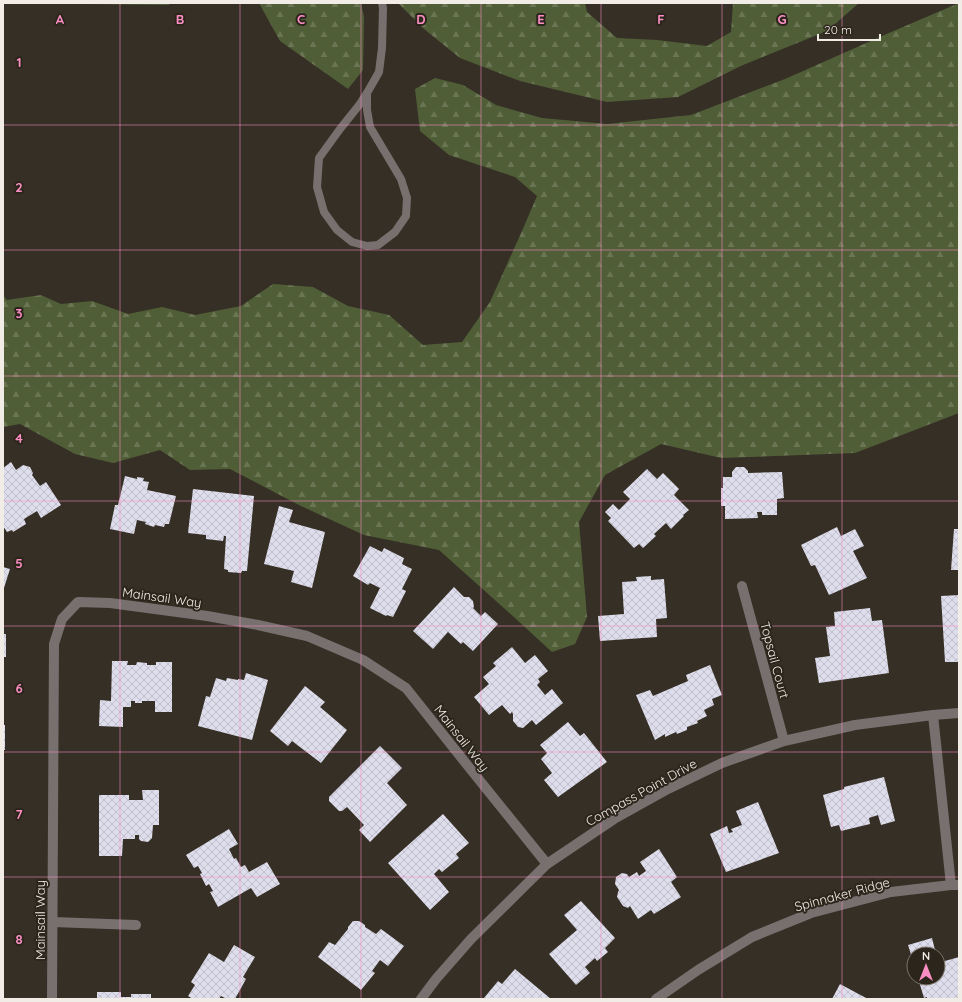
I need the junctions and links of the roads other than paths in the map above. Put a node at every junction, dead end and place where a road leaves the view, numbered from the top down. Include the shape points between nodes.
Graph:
1 (382, 3) edge
2 (367, 93) junction
3 (742, 586) dead end
4 (959, 713) edge
5 (933, 715) junction
6 (784, 741) junction
7 (547, 864) junction
8 (955, 885) edge
9 (53, 922) junction
10 (136, 925) dead end
11 (52, 999) edge
12 (421, 999) edge
13 (656, 999) edge

1 - 2 lane via 379,72
2 - 2 lane via 319,158 317,187 324,212 337,230 352,242 367,246 378,245 395,232 406,216 407,198 401,179 370,127
3 - 6 street, Topsail Court
4 - 5 street, Compass Point Drive
5 - 6 street, Compass Point Drive via 855,725
5 - 8 street
6 - 7 street, Compass Point Drive via 722,763 668,790 614,819
7 - 9 street, Mainsail Way via 406,688 363,660 307,636 258,625 110,603 78,602 62,619 54,644
7 - 12 street, Compass Point Drive via 471,939
8 - 13 street, Spinnaker Ridge via 891,892 811,914 752,937
9 - 10 street
9 - 11 street, Mainsail Way

